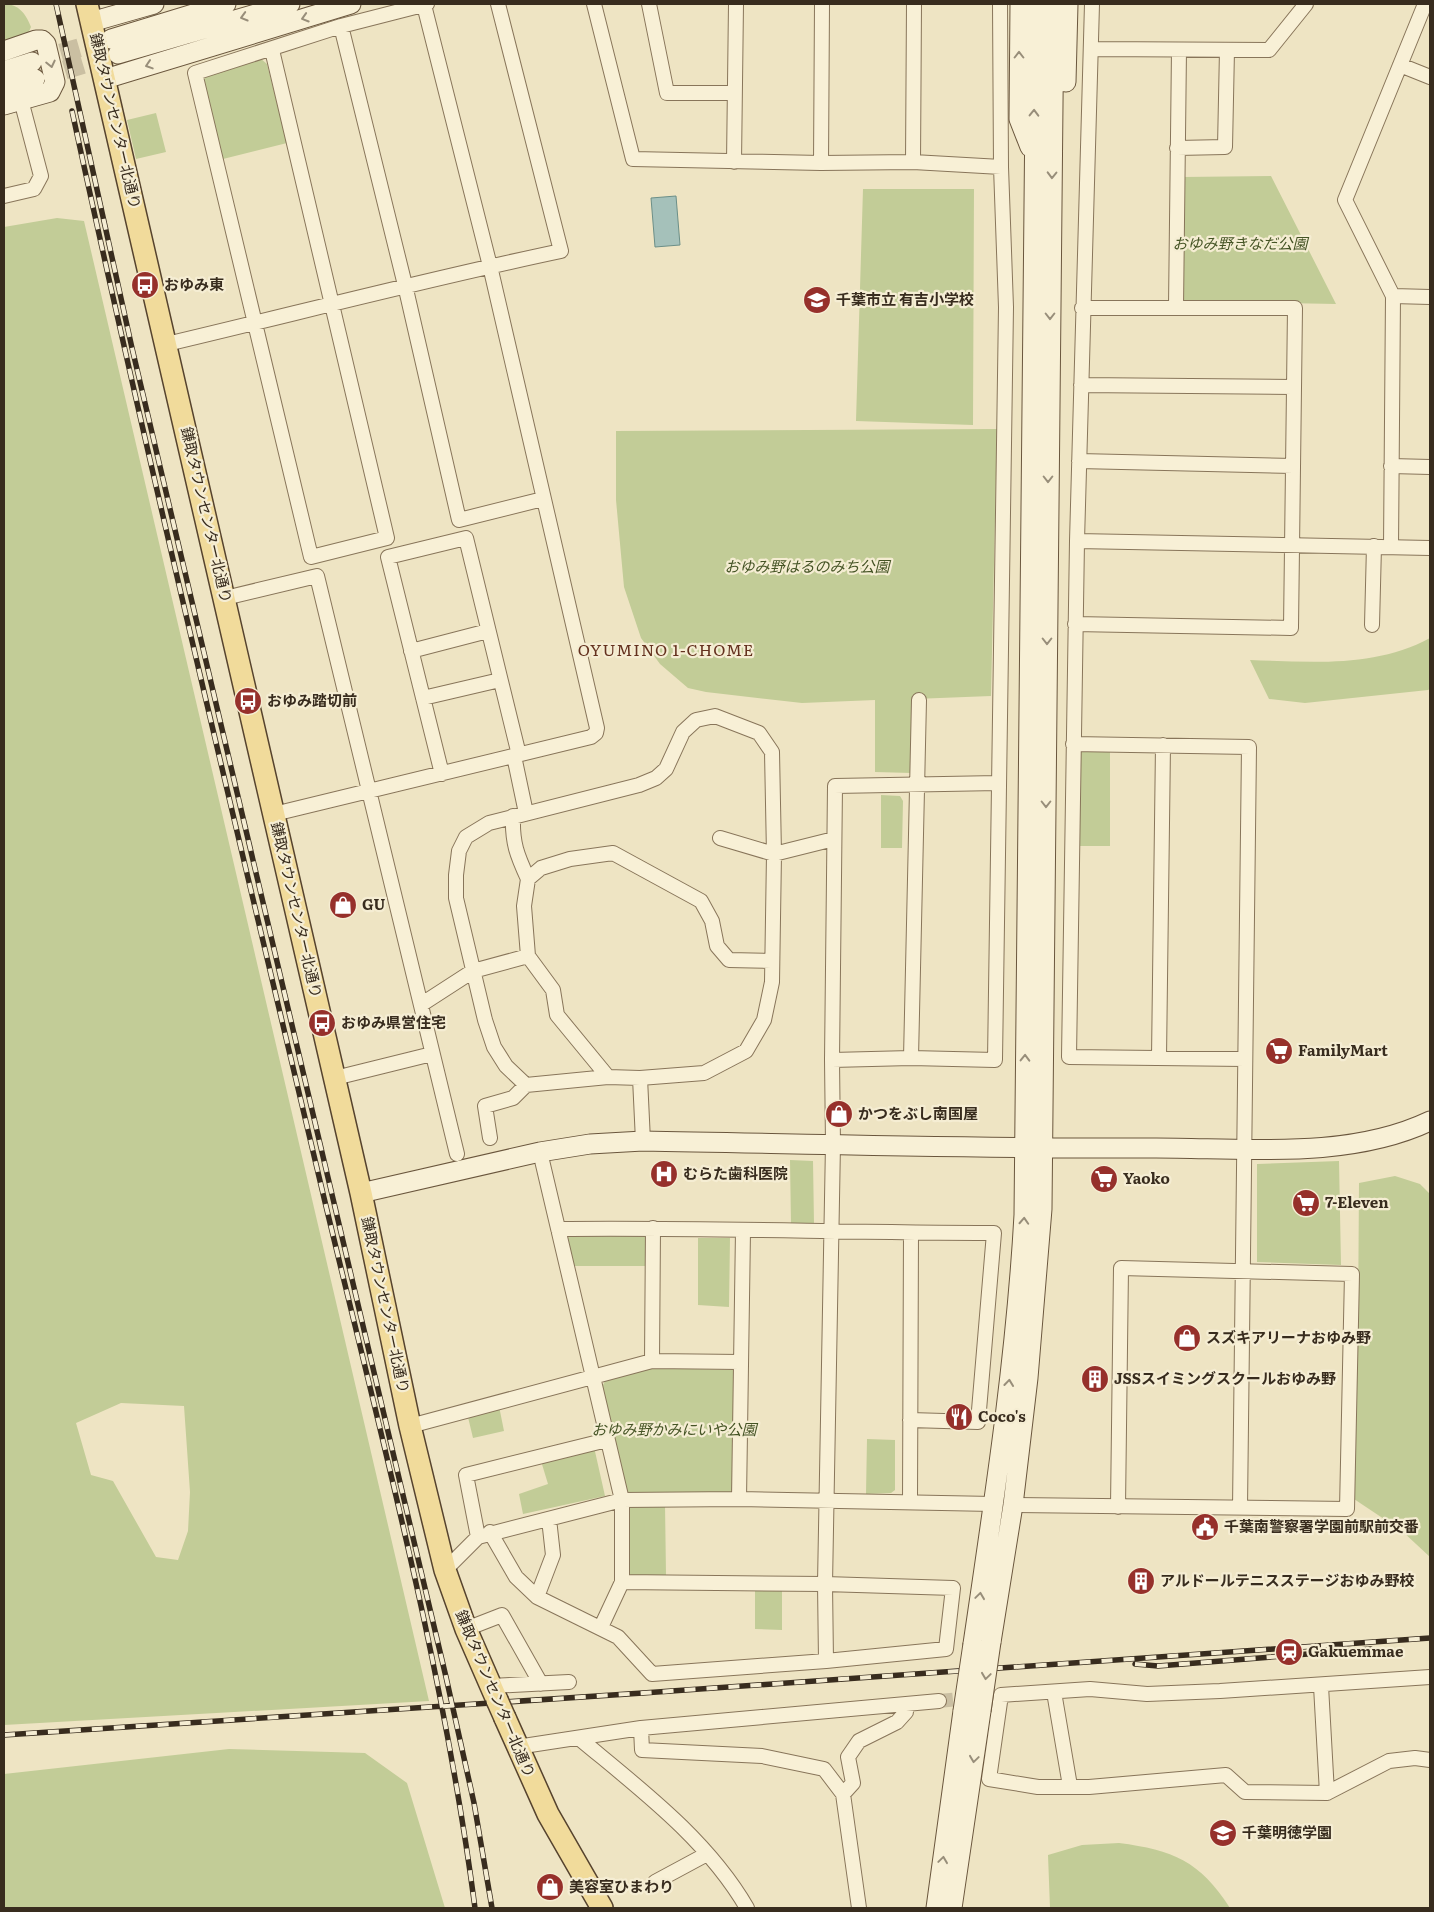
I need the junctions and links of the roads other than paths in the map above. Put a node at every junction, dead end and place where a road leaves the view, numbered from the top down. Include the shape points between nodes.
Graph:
1 (154, 4) edge
2 (226, 4) edge
3 (290, 4) edge
4 (351, 4) edge
5 (425, 4) edge
6 (498, 4) edge
7 (594, 4) edge
8 (649, 4) edge
9 (736, 4) edge
10 (822, 4) edge
11 (914, 4) edge
12 (1000, 4) edge
13 (1020, 4) edge
14 (1036, 4) edge
15 (1054, 4) edge
16 (1068, 4) edge
17 (1092, 4) edge
18 (1425, 4) edge
19 (1298, 6) edge
20 (89, 13) edge
21 (341, 26) junction
22 (1091, 49) junction
23 (272, 50) junction
24 (1179, 50) junction
25 (1227, 50) junction
26 (4, 51) edge
27 (1400, 65) junction
28 (4, 70) edge
29 (1430, 77) edge
30 (105, 79) junction
31 (4, 88) edge
32 (733, 93) junction
33 (12, 102) edge
34 (1178, 148) junction
35 (1053, 151) junction
36 (1034, 153) junction
37 (734, 162) junction
38 (913, 162) junction
39 (821, 163) junction
40 (1001, 167) junction
41 (4, 196) edge
42 (490, 266) junction
43 (405, 285) junction
44 (1393, 296) junction
45 (1430, 297) edge
46 (331, 306) junction
47 (1082, 308) junction
48 (1176, 308) junction
49 (255, 323) junction
50 (167, 344) junction
51 (1081, 385) junction
52 (1294, 387) junction
53 (1079, 461) junction
54 (1293, 466) junction
55 (1391, 466) junction
56 (1430, 467) edge
57 (543, 499) junction
58 (1077, 541) junction
59 (1293, 546) junction
60 (1374, 546) junction
61 (1391, 547) junction
62 (1430, 548) edge
63 (225, 598) junction
64 (1075, 624) junction
65 (1372, 625) dead end
66 (488, 631) junction
67 (412, 651) junction
68 (500, 680) junction
69 (423, 698) junction
70 (918, 700) dead end
71 (1073, 744) junction
72 (1163, 746) junction
73 (516, 756) junction
74 (442, 774) junction
75 (998, 783) junction
76 (918, 784) junction
77 (368, 792) junction
78 (274, 814) junction
79 (519, 815) junction
80 (720, 838) dead end
81 (834, 839) junction
82 (774, 854) junction
83 (528, 878) junction
84 (528, 956) junction
85 (771, 961) junction
86 (473, 971) junction
87 (422, 1004) junction
88 (432, 1054) junction
89 (911, 1058) junction
90 (1159, 1058) junction
91 (1245, 1059) junction
92 (832, 1060) junction
93 (608, 1077) junction
94 (334, 1078) junction
95 (640, 1078) junction
96 (526, 1085) junction
97 (1429, 1123) edge
98 (490, 1138) dead end
99 (643, 1141) junction
100 (833, 1144) junction
101 (1024, 1147) junction
102 (1043, 1148) junction
103 (1244, 1148) junction
104 (540, 1152) junction
105 (457, 1154) dead end
106 (361, 1193) junction
107 (653, 1228) junction
108 (558, 1229) junction
109 (743, 1231) junction
110 (831, 1231) junction
111 (911, 1233) junction
112 (1242, 1271) junction
113 (652, 1361) junction
114 (740, 1362) junction
115 (595, 1378) junction
116 (910, 1420) junction
117 (410, 1426) junction
118 (607, 1440) junction
119 (739, 1499) junction
120 (622, 1500) junction
121 (826, 1500) junction
122 (910, 1502) junction
123 (993, 1504) junction
124 (1014, 1506) junction
125 (1118, 1507) junction
126 (1240, 1508) junction
127 (549, 1518) junction
128 (484, 1534) junction
129 (445, 1570) junction
130 (622, 1582) junction
131 (825, 1584) junction
132 (537, 1597) junction
133 (601, 1627) junction
134 (466, 1629) junction
135 (982, 1643) junction
136 (826, 1661) junction
137 (1430, 1677) edge
138 (569, 1682) dead end
139 (541, 1684) junction
140 (1321, 1686) junction
141 (1054, 1692) junction
142 (498, 1701) junction
143 (940, 1701) tunnel mouth
144 (906, 1704) junction
145 (972, 1711) junction
146 (641, 1728) junction
147 (580, 1739) junction
148 (516, 1747) junction
149 (1430, 1760) edge
150 (1070, 1786) junction
151 (1327, 1793) junction
152 (843, 1794) junction
153 (707, 1854) junction
154 (655, 1882) dead end
155 (602, 1908) edge
156 (747, 1908) edge
157 (859, 1908) edge
158 (936, 1908) edge
159 (952, 1908) edge

1 - 20 street
3 -> 2 street via 115,46
4 -> 30 street
5 - 21 street
5 - 42 street
6 - 42 street via 560,251
7 - 37 street via 633,159
8 - 32 street via 667,93
9 - 32 street
10 - 39 street
11 - 38 street
12 - 40 street
36 -> 13 street via 1019,119
36 -> 14 street
15 - 35 street
16 - 35 street via 1065,119
17 - 22 street
18 - 27 street
19 - 25 street via 1269,50
20 - 30 main road, 鎌取タウンセンター北通り
21 - 23 street
21 - 43 street
22 - 24 street
22 - 47 street
23 - 46 street
23 - 49 street via 196,73
24 - 25 street
24 - 34 street
25 - 34 street via 1225,147
26 -> 33 street via 42,40 46,44 55,82 50,92
27 - 29 street
27 - 44 street via 1345,200
28 - 31 street via 34,70
30 - 50 main road, 鎌取タウンセンター北通り
32 - 37 street
33 - 41 street via 41,176 34,189
34 - 48 street
35 -> 102 street
101 -> 36 street
37 - 39 street
38 - 39 street
38 - 40 street
40 - 75 street via 1006,307
42 - 43 street
42 - 57 street
43 - 46 street
43 - 57 street via 459,520
44 - 45 street
44 - 55 street
46 - 49 street
46 - 49 street via 387,538 311,556
47 - 48 street
47 - 51 street
48 - 52 street via 1295,308
49 - 50 street
50 - 63 main road, 鎌取タウンセンター北通り
51 - 52 street
51 - 53 street
52 - 54 street
53 - 54 street
53 - 58 street
54 - 59 street
55 - 56 street
55 - 61 street
57 - 73 street via 597,728 591,737
58 - 59 street
58 - 64 street
59 - 60 street
59 - 64 street via 1291,628
60 - 61 street
60 - 65 street
61 - 62 street
63 - 77 street via 317,576
63 - 78 main road, 鎌取タウンセンター北通り
64 - 71 street
66 - 67 street
66 - 67 street via 466,538 388,557
66 - 68 street
67 - 69 street
68 - 69 street
68 - 73 street
69 - 74 street
70 - 76 street
71 - 72 street
71 - 90 street via 1069,1057
72 - 90 street
72 - 91 street via 1249,747
73 - 74 street
73 - 79 street
74 - 77 street
75 - 76 street
75 - 89 street via 995,1060
76 - 81 street via 835,786
76 - 89 street
77 - 78 street
77 - 87 street
78 - 94 main road, 鎌取タウンセンター北通り
79 - 82 street via 656,778 666,769 683,732 696,720 715,716 759,733 772,752
79 - 83 street via 512,838
79 - 86 street via 478,829 466,837 459,851 456,898
80 - 82 street
81 - 82 street
81 - 92 street
82 - 85 street
83 - 84 street via 524,906
83 - 85 street via 541,868 613,853 700,901 712,921 717,946 729,960
84 - 86 street
84 - 93 street via 553,990 557,1015
85 - 95 street via 772,982 764,1020 746,1051 704,1073
86 - 87 street
86 - 96 street via 494,1046 506,1066
87 - 88 street
88 - 94 street
88 - 105 street
89 - 92 street
90 - 91 street
91 - 103 street
92 - 100 street
93 - 95 street
93 - 96 street
94 - 106 main road, 鎌取タウンセンター北通り
95 - 99 street
96 - 98 street via 513,1098 485,1106
97 - 103 street via 1326,1148
99 - 100 street
99 - 104 street via 590,1144
100 - 101 street
100 - 110 street
101 - 102 street
123 -> 101 street via 1021,1278
102 - 103 street
102 - 124 street via 1038,1266
103 - 112 street
104 - 106 street
104 - 108 street
106 - 117 main road, 鎌取タウンセンター北通り
107 - 108 street
107 - 109 street
107 - 113 street
108 - 115 street
109 - 110 street
109 - 114 street
110 - 111 street
110 - 121 street
111 - 116 street
111 - 116 street via 994,1233 978,1422
112 - 125 street via 1121,1268
112 - 126 street
112 - 126 street via 1352,1274 1347,1509
113 - 114 street
113 - 115 street
114 - 119 street
115 - 117 street
115 - 118 street
116 - 122 street
117 - 129 main road, 鎌取タウンセンター北通り
118 - 120 street
118 - 128 street via 466,1475
119 - 120 street
119 - 121 street
120 - 127 street
120 - 130 street
121 - 122 street
121 - 131 street
122 - 123 street
135 -> 123 street
124 - 125 street
124 - 135 street
125 - 126 street
127 - 128 street
127 - 132 street via 553,1555
128 - 129 street
128 - 132 street via 516,1577
129 - 134 main road, 鎌取タウンセンター北通り
130 - 131 street
130 - 133 street
131 - 136 street
131 - 136 street via 953,1588 946,1648
132 - 133 street
133 - 136 street via 618,1637 652,1674
134 - 139 street via 502,1615
134 - 142 main road, 鎌取タウンセンター北通り
135 - 145 street, bridge
137 - 140 street
138 - 139 street
139 - 142 street
140 - 141 street via 1147,1694 1090,1689
140 - 151 street
141 - 150 street
141 - 150 street via 1001,1695 989,1779 1038,1787
142 - 148 main road, 鎌取タウンセンター北通り
143 - 144 street
144 - 146 street
144 - 152 street via 906,1712 897,1722 859,1741 848,1757 853,1783
158 -> 145 street
145 -> 159 street
146 - 147 street
146 - 152 street via 642,1750 762,1756 824,1769
147 - 148 street
147 - 153 street via 664,1809
148 - 155 main road, 鎌取タウンセンター北通り via 548,1814
149 - 151 street via 1389,1761
150 - 151 street via 1226,1775 1244,1792
152 - 157 street
153 - 154 street
153 - 156 street

